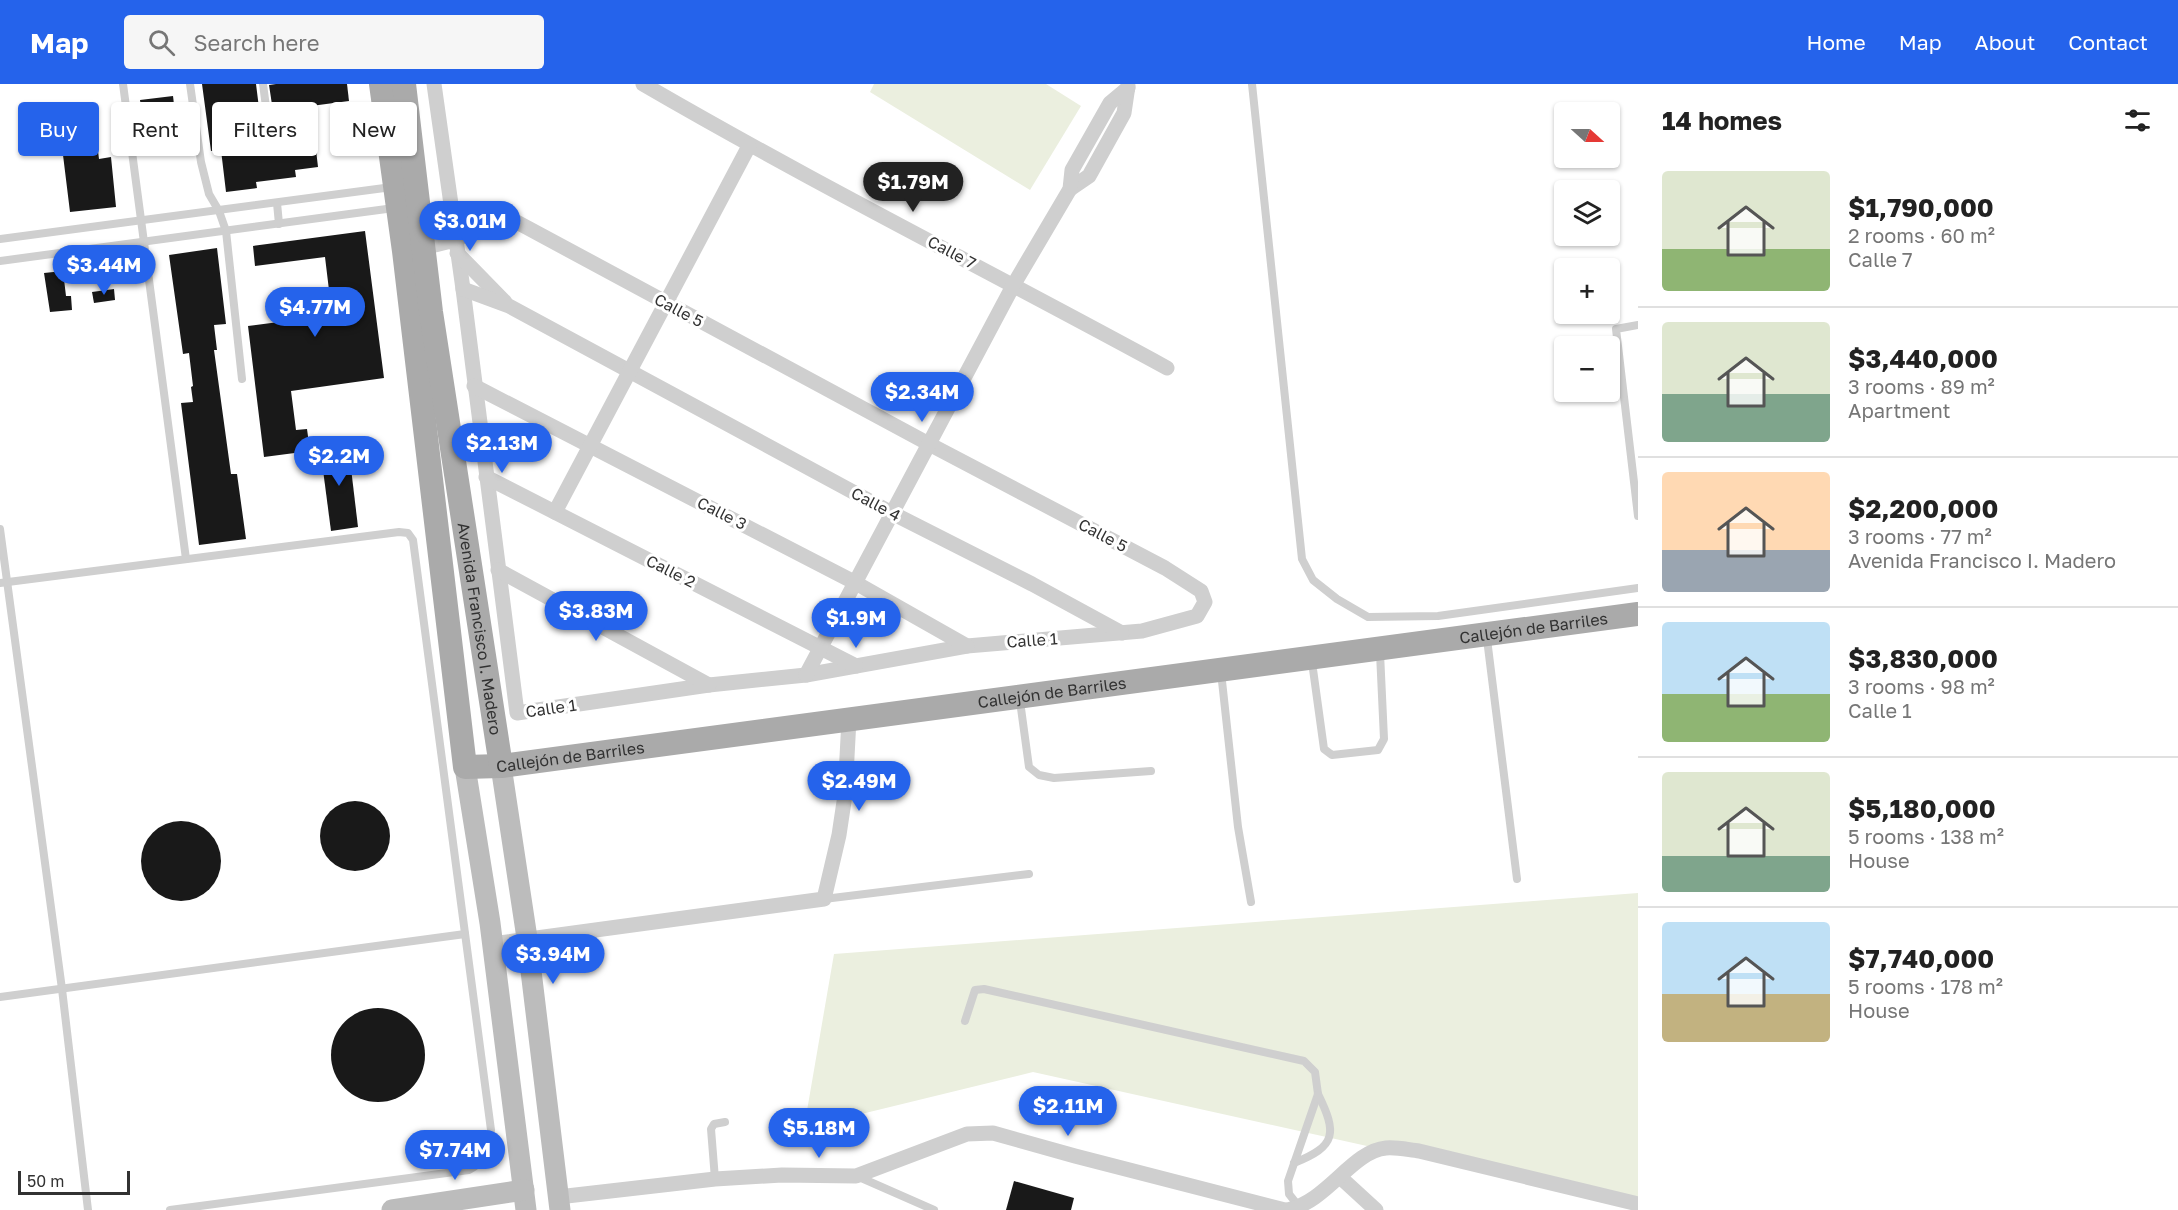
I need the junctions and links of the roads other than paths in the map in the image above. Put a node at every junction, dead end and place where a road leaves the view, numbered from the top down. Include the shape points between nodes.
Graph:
1 (123, 84) edge
2 (190, 84) edge
3 (263, 84) edge
4 (381, 84) edge
5 (404, 84) edge
6 (643, 84) edge
7 (1252, 84) edge
8 (439, 85) edge
9 (1128, 86) edge
10 (265, 102) edge
11 (749, 146) junction
12 (406, 195) junction
13 (277, 203) junction
14 (219, 211) junction
15 (141, 220) junction
16 (279, 224) junction
17 (226, 231) junction
18 (0, 239) edge
19 (143, 241) junction
20 (456, 247) junction
21 (414, 250) junction
22 (0, 261) edge
23 (1014, 284) junction
24 (463, 289) junction
25 (667, 304) junction
26 (509, 306) junction
27 (1638, 325) edge
28 (1167, 368) dead end
29 (631, 372) junction
30 (242, 379) dead end
31 (474, 386) junction
32 (929, 444) junction
33 (591, 445) junction
34 (486, 477) junction
35 (555, 512) junction
36 (892, 513) junction
37 (1638, 516) edge
38 (0, 529) edge
39 (186, 559) junction
40 (498, 570) junction
41 (4, 582) edge
42 (854, 582) junction
43 (1638, 588) edge
44 (1205, 602) joint
45 (1638, 614) edge
46 (1122, 633) junction
47 (1487, 634) junction
48 (967, 646) junction
49 (820, 647) junction
50 (1380, 648) junction
51 (1311, 657) junction
52 (856, 666) junction
53 (1221, 669) junction
54 (806, 675) junction
55 (709, 685) junction
56 (1020, 696) junction
57 (849, 719) junction
58 (501, 766) junction
59 (465, 767) junction
60 (1150, 771) dead end
61 (1029, 874) dead end
62 (1517, 879) dead end
63 (824, 899) junction
64 (1251, 902) dead end
65 (465, 934) junction
66 (527, 938) junction
67 (492, 944) junction
68 (62, 989) junction
69 (0, 997) edge
70 (965, 1021) dead end
71 (1318, 1094) junction
72 (725, 1122) dead end
73 (1294, 1163) junction
74 (856, 1176) junction
75 (1340, 1177) junction
76 (715, 1179) junction
77 (525, 1200) edge
78 (559, 1203) edge
79 (1638, 1204) edge
80 (1290, 1209) edge
81 (88, 1210) edge
82 (170, 1210) edge
83 (392, 1210) edge
84 (934, 1210) edge
85 (1376, 1210) edge

1 - 15 lane
2 - 14 lane via 201,162 209,194
3 - 10 lane
4 - 12 main road, Avenida Francisco I. Madero
5 - 12 main road, Avenida Francisco I. Madero
6 - 11 street, Calle 7
7 - 43 lane via 1302,559 1313,580 1337,600 1368,617 1438,615
8 - 20 street, Calle 1
9 - 23 street via 1110,103 1072,170 1070,189
11 - 23 street, Calle 7
11 - 25 street
12 - 13 lane
12 - 16 lane
12 - 21 main road, Avenida Francisco I. Madero
13 - 14 lane
13 - 16 lane
14 - 15 lane
14 - 17 lane
15 - 18 lane
15 - 19 lane
16 - 17 lane
17 - 19 lane
17 - 30 lane
19 - 22 lane
19 - 39 lane
20 - 21 street, Calle 5
20 - 24 street, Calle 1
20 - 25 street, Calle 5 via 494,222 513,220
20 - 26 street, Calle 4
21 - 58 main road, Avenida Francisco I. Madero
21 - 59 main road, Avenida Francisco I. Madero
23 - 28 street, Calle 7
23 - 32 street
24 - 26 street, Calle 4
24 - 31 street, Calle 1
25 - 29 street
25 - 32 street, Calle 5
26 - 29 street, Calle 4
27 - 37 lane via 1616,329
29 - 33 street
29 - 36 street, Calle 4
31 - 33 street, Calle 3
31 - 34 street, Calle 1
32 - 36 street
32 - 44 street, Calle 5 via 1188,581 1201,591
33 - 35 street
33 - 42 street, Calle 3
34 - 35 street, Calle 2
34 - 40 street, Calle 1
35 - 49 street, Calle 2
36 - 42 street
36 - 46 street, Calle 4
38 - 41 lane
39 - 41 lane
39 - 65 lane via 408,533 413,540
40 - 55 street
40 - 55 street, Calle 1 via 517,713
41 - 68 lane
42 - 48 street, Calle 3
42 - 49 street
44 - 46 street, Calle 1 via 1197,616
45 - 47 main road, Callejón de Barriles
46 - 48 street, Calle 1
47 - 50 main road, Callejón de Barriles
47 - 62 lane
48 - 52 street, Calle 1
49 - 52 street, Calle 2
49 - 54 street
50 - 51 main road, Callejón de Barriles
50 - 51 lane via 1384,739 1378,750 1332,755 1324,748
51 - 53 main road, Callejón de Barriles
52 - 54 street, Calle 1
53 - 56 main road, Callejón de Barriles
53 - 64 lane via 1238,827
54 - 55 street, Calle 1
56 - 57 main road, Callejón de Barriles
56 - 60 lane via 1029,767 1039,775 1054,778
57 - 58 main road, Callejón de Barriles
57 - 63 street via 844,805
58 - 59 main road, Callejón de Barriles
58 - 66 main road, Avenida Francisco I. Madero
59 - 67 main road, Avenida Francisco I. Madero
61 - 63 lane
63 - 66 street
65 - 68 lane
65 - 82 lane via 491,1130 485,1157 479,1165 469,1170
66 - 67 street
66 - 78 main road, Avenida Francisco I. Madero
67 - 77 main road, Avenida Francisco I. Madero
68 - 69 lane
68 - 81 lane
70 - 71 lane via 975,990 1028,998 1304,1061 1315,1072
71 - 73 lane
71 - 73 lane via 1329,1116 1331,1130 1326,1145 1315,1155
72 - 76 lane via 714,1124 711,1129
73 - 80 lane via 1288,1181
74 - 76 street
74 - 80 street via 967,1134 993,1133
74 - 84 lane
75 - 79 street via 1361,1159 1385,1148 1419,1151
75 - 80 street via 1313,1200
75 - 85 street
76 - 78 street
77 - 83 main road

